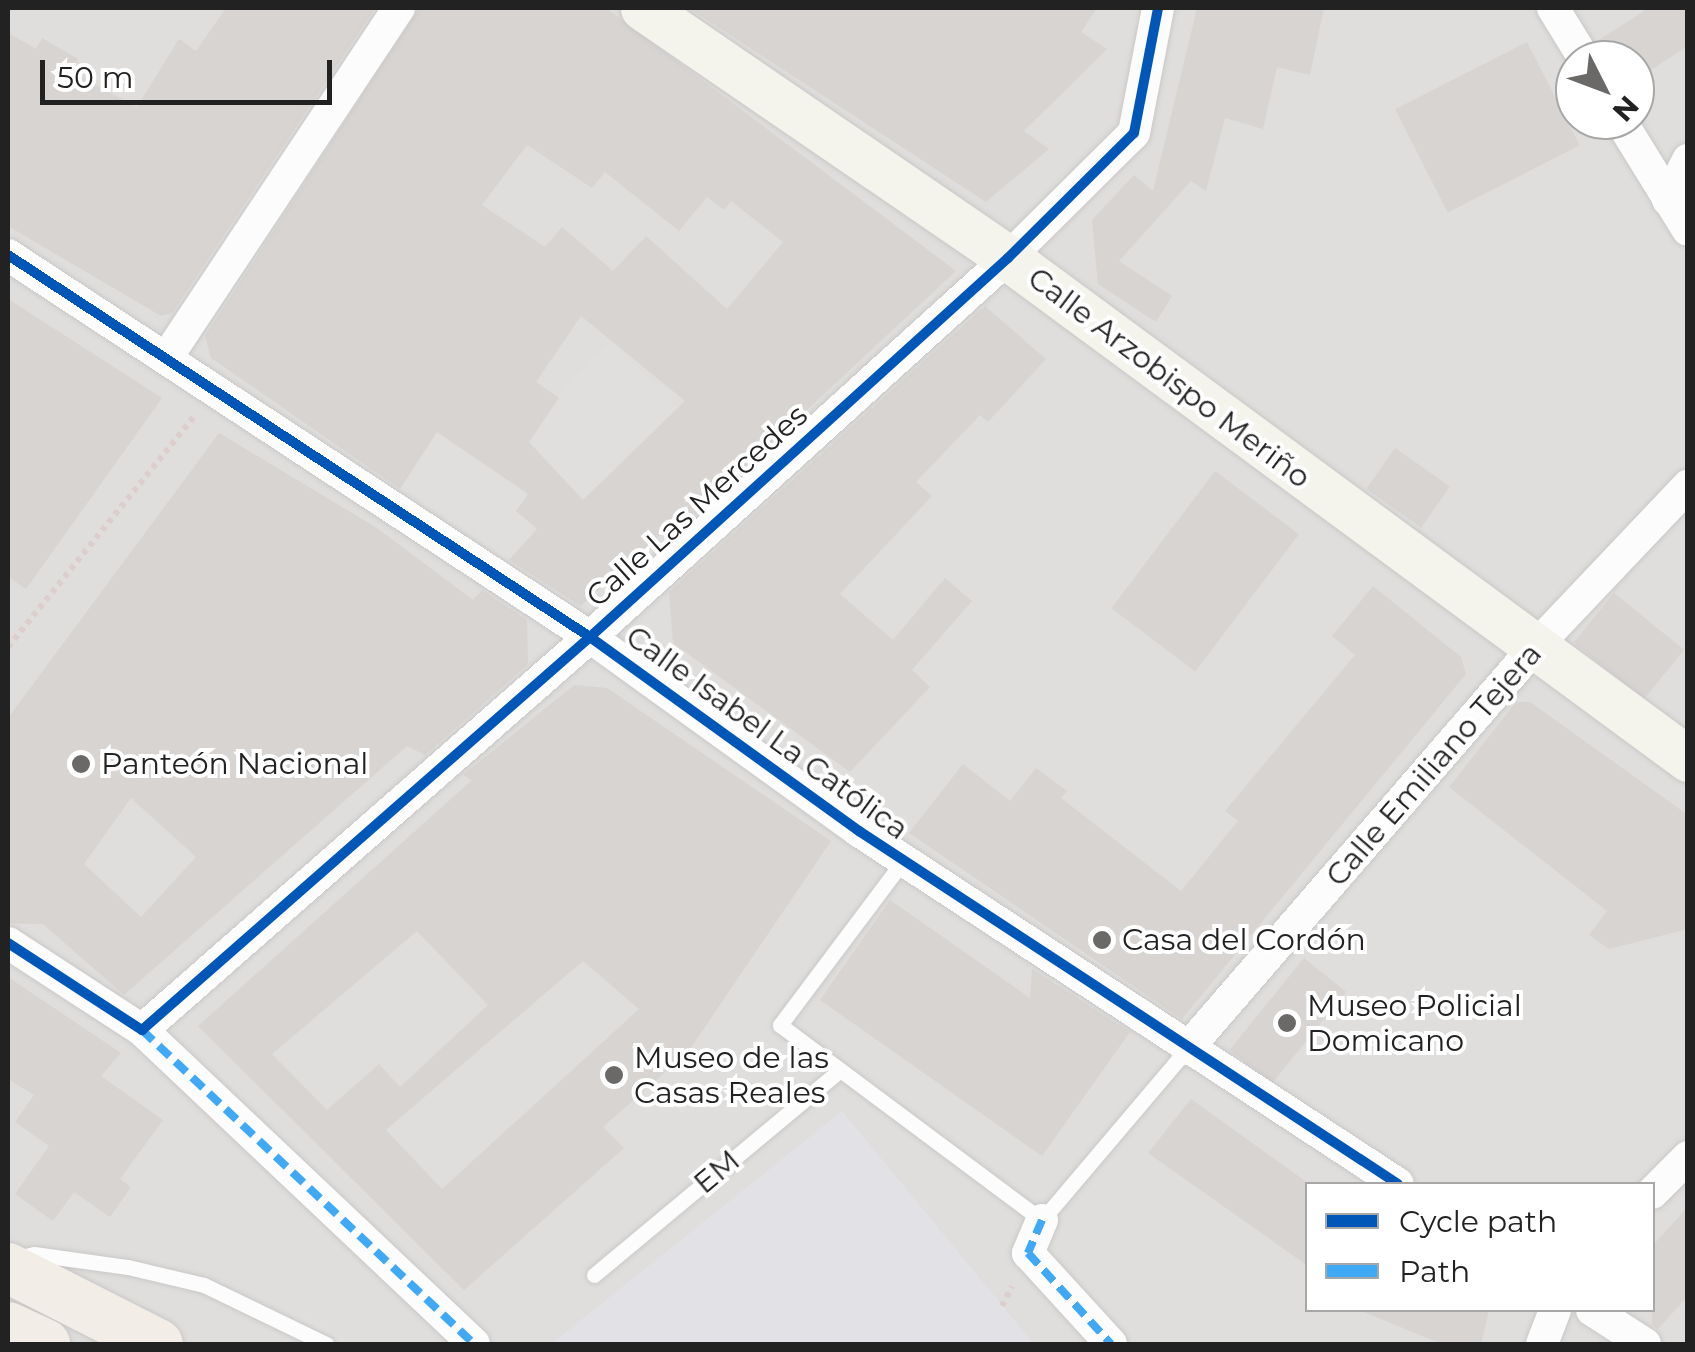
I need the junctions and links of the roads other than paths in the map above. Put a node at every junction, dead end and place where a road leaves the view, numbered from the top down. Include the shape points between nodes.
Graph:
1 (399, 8) edge
2 (643, 8) edge
3 (1158, 8) edge
4 (1553, 8) edge
5 (1572, 40) edge
6 (1632, 140) edge
7 (1688, 160) edge
8 (1668, 200) junction
9 (1688, 230) edge
10 (8, 255) edge
11 (1008, 258) junction
12 (167, 358) junction
13 (1688, 486) edge
14 (590, 637) junction
15 (1534, 648) junction
16 (1688, 760) edge
17 (903, 861) junction
18 (8, 943) edge
19 (142, 1030) junction
20 (1187, 1050) junction
21 (840, 1070) junction
22 (1688, 1157) edge
23 (1395, 1182) edge
24 (1655, 1190) edge
25 (1042, 1220) junction
26 (8, 1260) edge
27 (8, 1268) edge
28 (594, 1275) dead end
29 (1554, 1312) edge
30 (1595, 1312) edge
31 (8, 1327) edge
32 (45, 1344) edge
33 (158, 1344) edge
34 (326, 1344) edge
35 (474, 1344) edge
36 (1111, 1344) edge
37 (1542, 1344) edge
38 (1646, 1344) edge

1 - 12 street
2 - 11 street, Calle Arzobispo Meriño
3 - 11 street, Calle Las Mercedes via 1134,133
4 - 5 street
6 - 8 street
7 - 8 street
8 - 9 street
10 - 12 street, Calle Isabel La Católica
11 - 14 street, Calle Las Mercedes
11 - 15 street, Calle Arzobispo Meriño
12 - 14 street, Calle Isabel La Católica
13 - 15 street, Calle Emiliano Tejera
14 - 17 street, Calle Isabel La Católica
14 - 19 street, Calle Las Mercedes
15 - 16 street, Calle Arzobispo Meriño
15 - 20 street, Calle Emiliano Tejera
17 - 20 street, Calle Isabel La Católica
17 - 21 lane via 780,1024
18 - 19 street
19 - 35 street
20 - 23 street, Calle Isabel La Católica
20 - 25 lane
21 - 25 lane
21 - 28 lane, EM
22 - 24 street
25 - 36 street via 1028,1253
26 - 34 lane via 34,1254 204,1285
27 - 33 main road
29 - 37 street
30 - 38 street
31 - 32 main road

